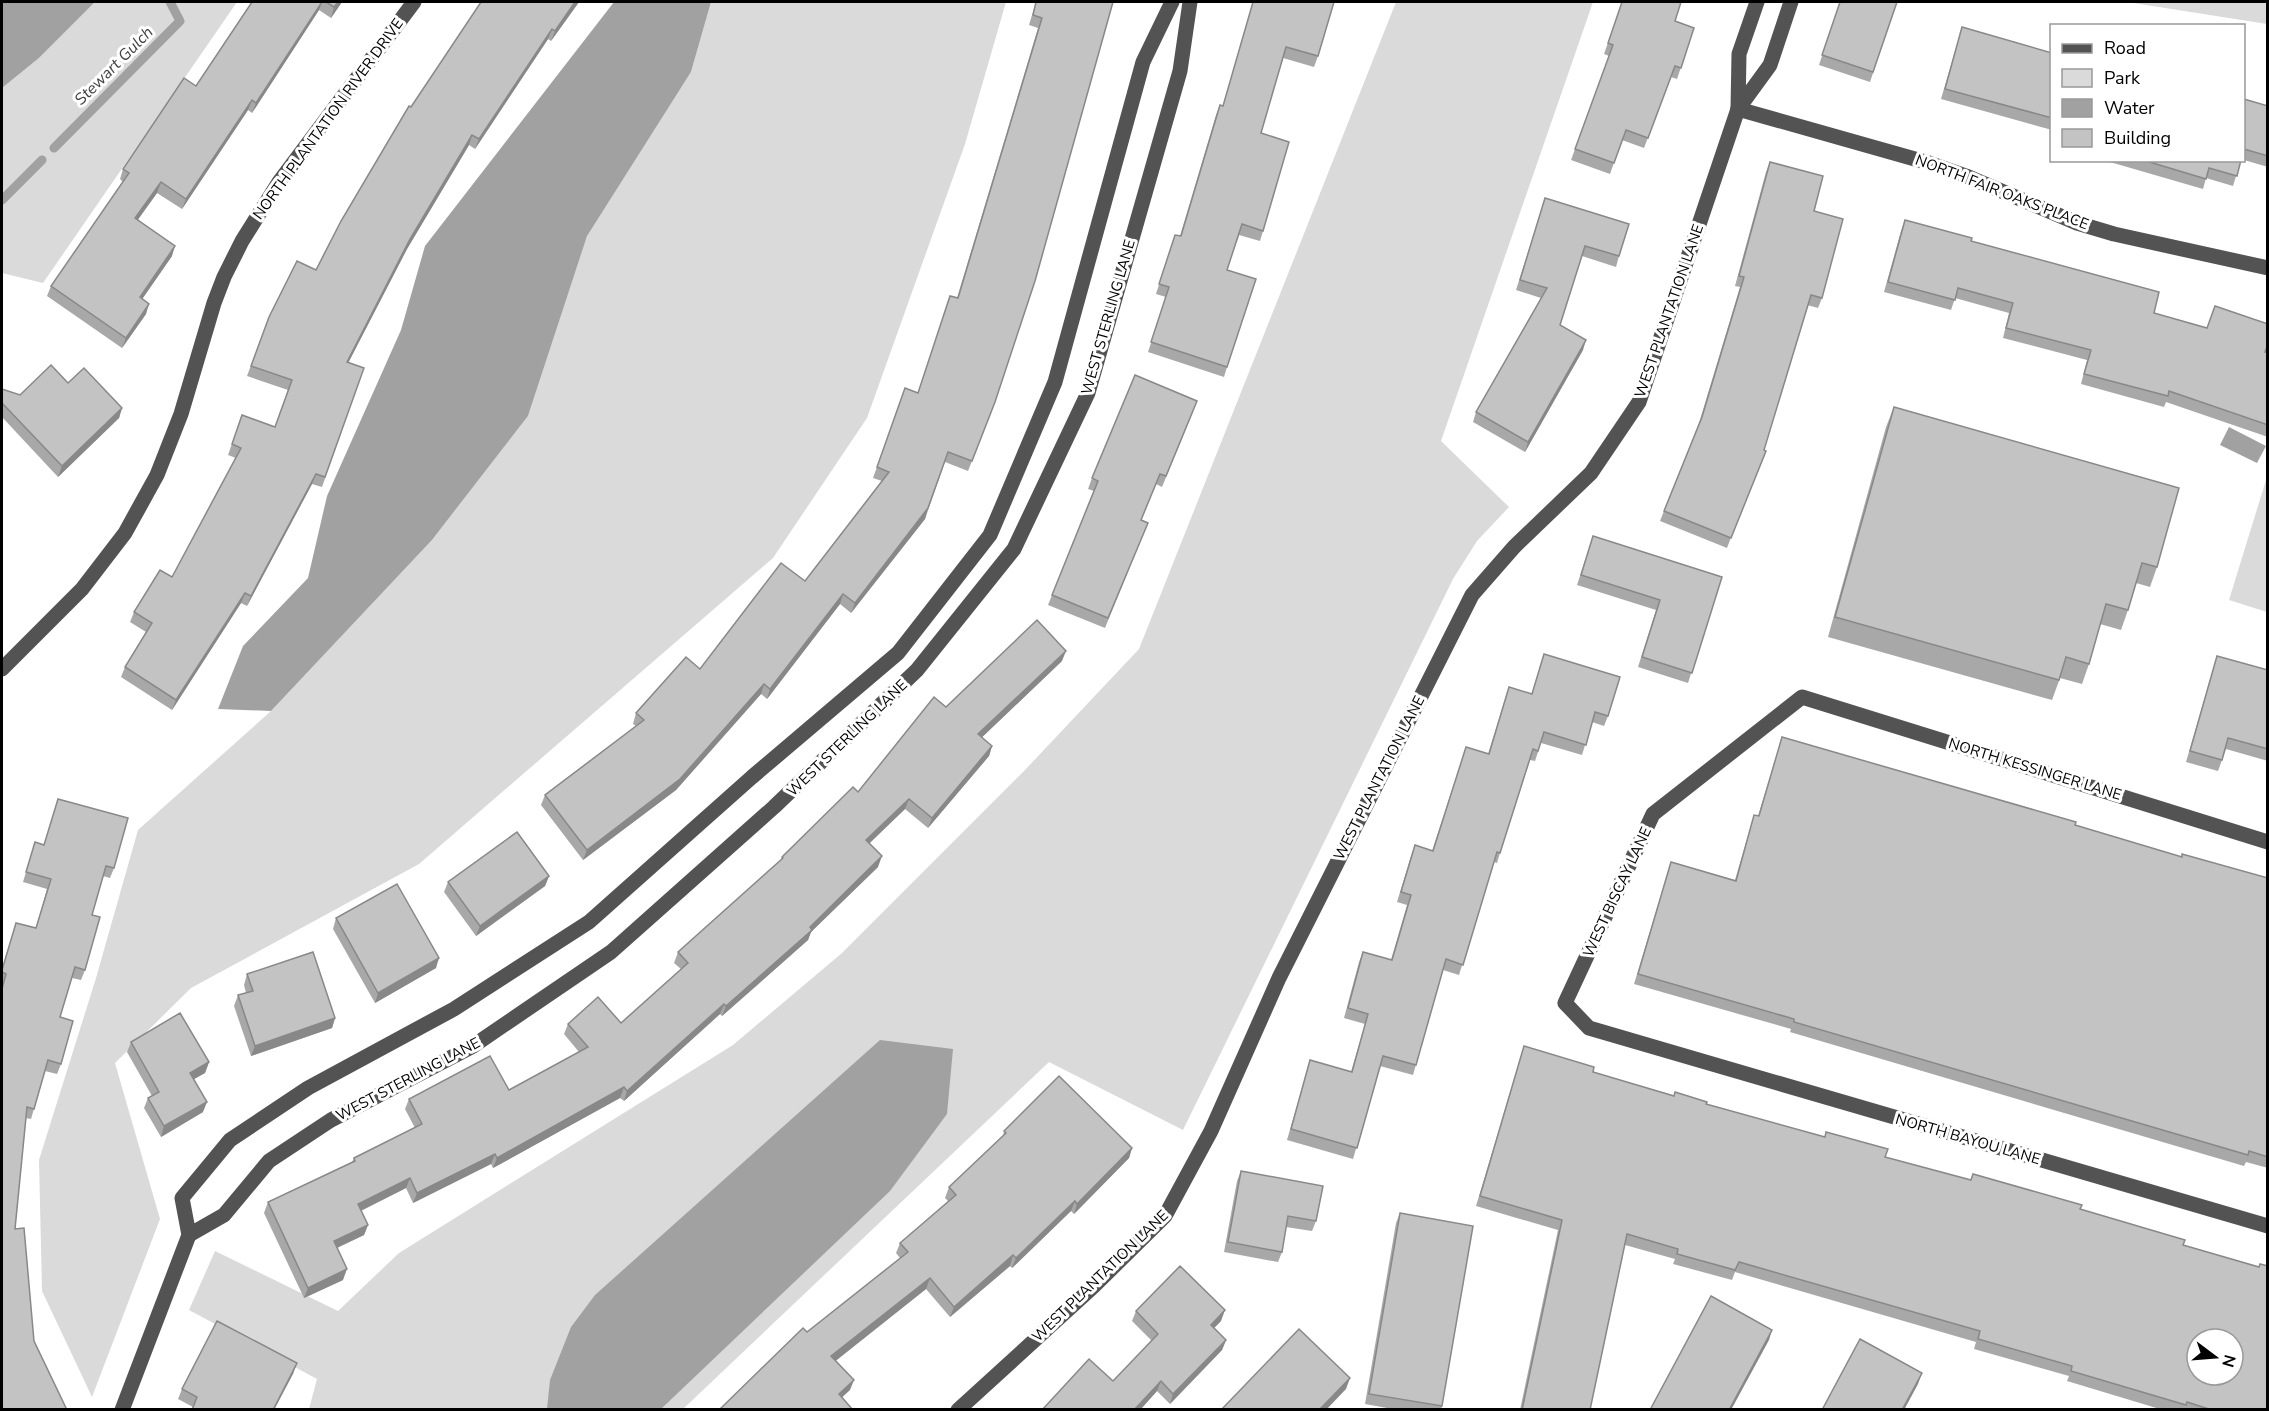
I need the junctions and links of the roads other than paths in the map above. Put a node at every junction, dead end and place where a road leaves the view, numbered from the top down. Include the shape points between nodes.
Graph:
1 (414, 2) edge
2 (1172, 2) edge
3 (1190, 2) edge
4 (1756, 2) edge
5 (1791, 2) edge
6 (1738, 109) junction
7 (2268, 268) edge
8 (2, 669) edge
9 (1802, 697) joint
10 (2268, 842) edge
11 (1668, 1052) joint
12 (2268, 1226) edge
13 (189, 1235) junction
14 (122, 1410) edge
15 (958, 1410) edge

1 - 8 street, NORTH PLANTATION RIVER DRIVE via 279,182 242,241 214,303 158,476 125,533 82,589
2 - 13 street, WEST STERLING LANE via 1143,62 1054,382 990,535 898,653 589,922 454,1009 308,1088 230,1140 182,1198
3 - 13 street, WEST STERLING LANE via 1180,71 1088,393 1014,549 917,670 774,807 611,952 473,1046 331,1120 269,1161 224,1215
4 - 6 street, WEST PLANTATION LANE via 1739,54
5 - 6 street, WEST PLANTATION LANE via 1770,65
6 - 7 street, NORTH FAIR OAKS PLACE via 1929,163 2114,234
6 - 15 street, WEST PLANTATION LANE via 1639,402 1591,473 1514,547 1472,595 1279,978 1211,1131 1165,1216
9 - 10 street, NORTH KESSINGER LANE
9 - 11 street, WEST BISCAY LANE via 1653,813 1565,1003 1589,1028
11 - 12 street, NORTH BAYOU LANE
13 - 14 street

